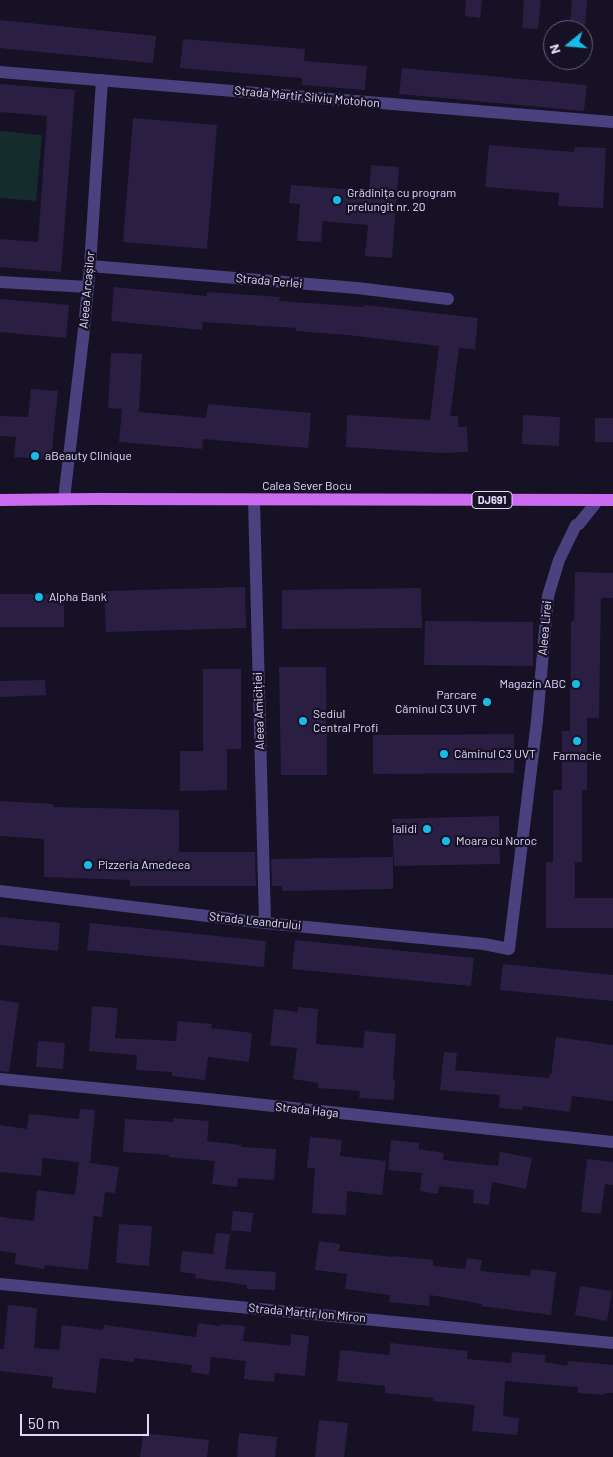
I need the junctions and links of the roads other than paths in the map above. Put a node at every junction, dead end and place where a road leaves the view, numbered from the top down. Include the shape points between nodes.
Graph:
1 (0, 72) edge
2 (102, 80) junction
3 (613, 122) edge
4 (90, 266) junction
5 (0, 282) edge
6 (88, 287) junction
7 (448, 299) dead end
8 (0, 500) edge
9 (64, 500) junction
10 (254, 500) junction
11 (598, 500) junction
12 (613, 500) edge
13 (0, 891) edge
14 (265, 923) junction
15 (509, 949) joint
16 (0, 1079) edge
17 (613, 1142) edge
18 (0, 1284) edge
19 (613, 1343) edge

1 - 2 street, Strada Martir Silviu Motohon
2 - 3 street, Strada Martir Silviu Motohon
2 - 4 street, Aleea Arcașilor
4 - 6 street, Aleea Arcașilor
4 - 7 street, Strada Perlei via 356,288
5 - 6 street
6 - 9 street, Aleea Arcașilor
8 - 9 main road, Calea Sever Bocu / DJ691
9 - 10 main road, Calea Sever Bocu / DJ691
10 - 11 main road, Calea Sever Bocu / DJ691
10 - 14 street, Aleea Amiciției
11 - 12 main road, Calea Sever Bocu / DJ691
11 - 15 street, Aleea Lirei via 576,526 559,560 548,596 537,721
13 - 14 street, Strada Leandrului
14 - 15 street, Strada Leandrului
16 - 17 street, Strada Haga
18 - 19 street, Strada Martir Ion Miron

